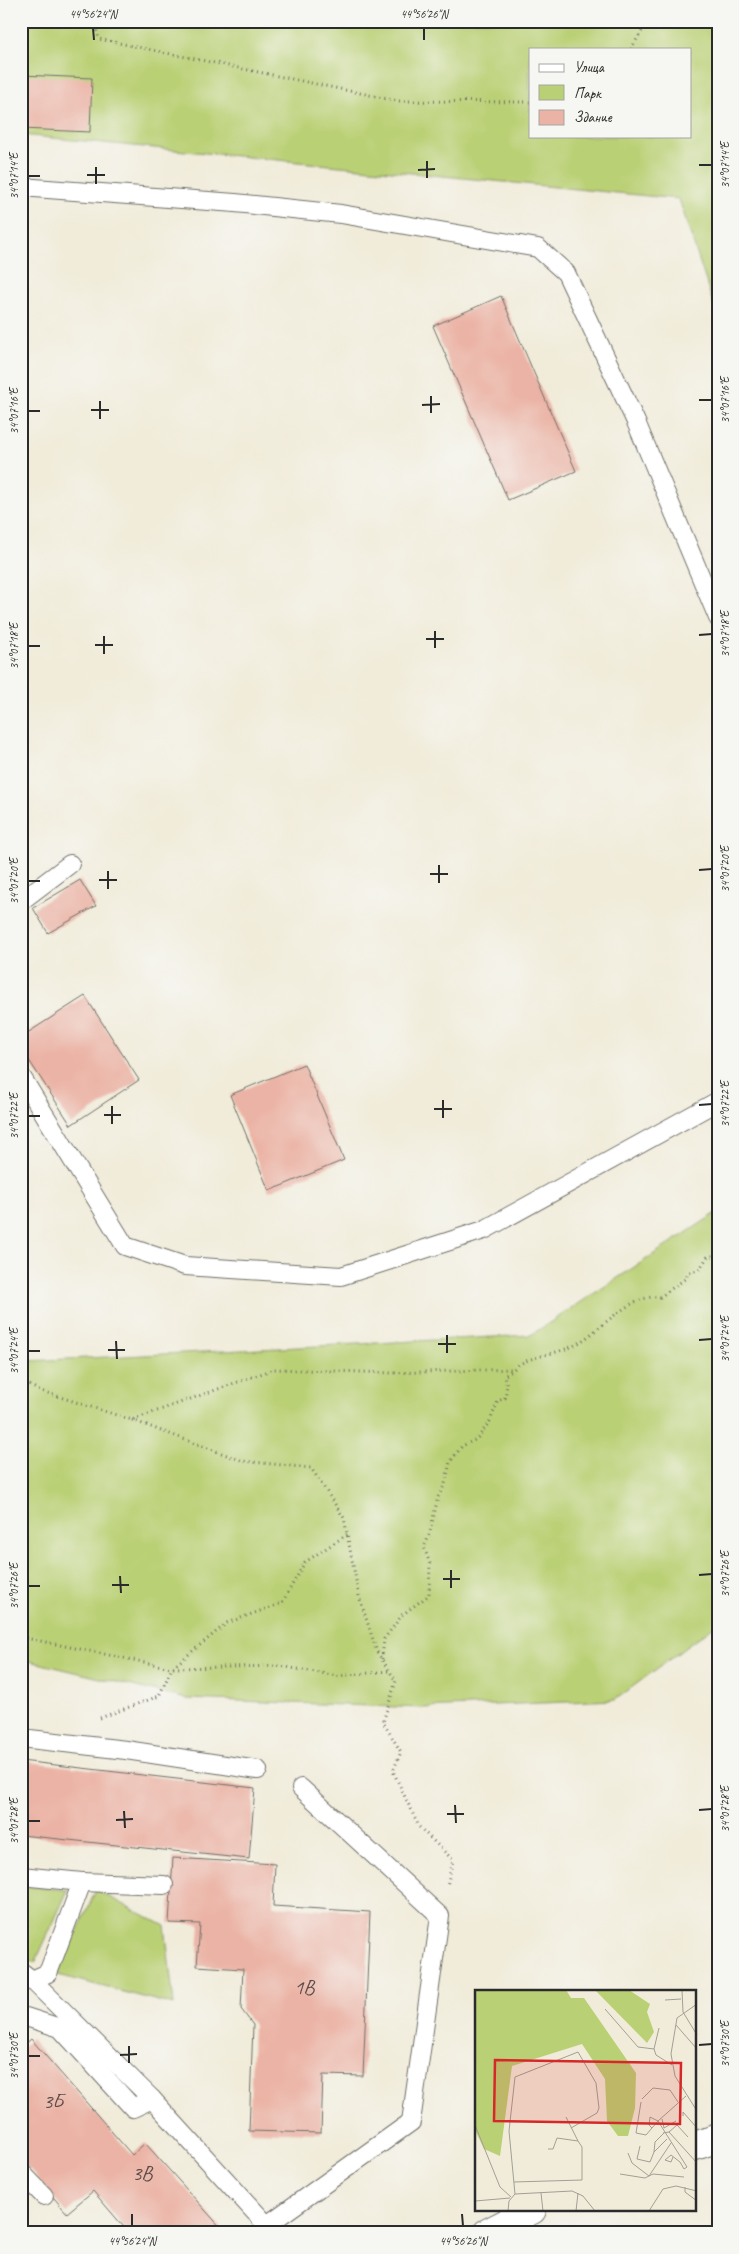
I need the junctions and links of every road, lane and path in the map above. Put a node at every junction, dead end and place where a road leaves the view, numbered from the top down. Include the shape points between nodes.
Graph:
1 (94, 21) edge
2 (648, 21) edge
3 (632, 48) edge
4 (529, 102) edge
5 (21, 187) edge
6 (718, 618) edge
7 (70, 864) dead end
8 (21, 901) edge
9 (21, 1076) edge
10 (718, 1101) edge
11 (718, 1256) edge
12 (515, 1369) junction
13 (21, 1380) edge
14 (132, 1420) junction
15 (348, 1534) junction
16 (21, 1637) edge
17 (382, 1660) junction
18 (172, 1668) junction
19 (389, 1671) junction
20 (21, 1738) edge
21 (74, 1744) junction
22 (258, 1770) dead end
23 (301, 1788) dead end
24 (21, 1876) edge
25 (82, 1882) junction
26 (164, 1885) dead end
27 (440, 1916) junction
28 (25, 1978) edge
29 (21, 2018) edge
30 (152, 2099) junction
31 (718, 2138) edge
32 (696, 2146) edge
33 (21, 2172) edge
34 (44, 2196) dead end
35 (528, 2212) edge
36 (270, 2229) edge
37 (487, 2233) edge

1 - 4 path via 99,39 398,101
2 - 3 path
5 - 6 lane via 341,214 538,248 566,274 636,422
7 - 8 lane
9 - 10 lane via 125,1246 185,1266 341,1276 484,1230
11 - 12 path via 708,1256 699,1270 688,1272 685,1279 660,1298 653,1297 631,1305 570,1348 524,1362
12 - 14 path via 391,1373 274,1369
12 - 17 path via 504,1376 507,1385 505,1398 498,1400 490,1421 477,1439 462,1446 450,1462 424,1547 430,1564 429,1595 402,1615 384,1638
13 - 14 path via 38,1390
14 - 15 path via 244,1461 312,1468 344,1518
15 - 17 path via 359,1596
15 - 18 path via 305,1562 282,1604 227,1623
16 - 18 path
17 - 19 path
18 - 19 path via 280,1666 338,1676
18 - 21 path via 159,1696 77,1727
19 - 27 path via 396,1681 383,1722 401,1752 393,1771 419,1827 454,1860
20 - 21 lane
21 - 22 lane
23 - 27 lane
24 - 25 lane
25 - 26 lane
25 - 28 lane via 48,1973
27 - 36 lane via 411,2122
28 - 30 lane
29 - 30 lane via 60,2028 133,2108
30 - 36 lane
31 - 32 street
33 - 34 lane
35 - 37 street

